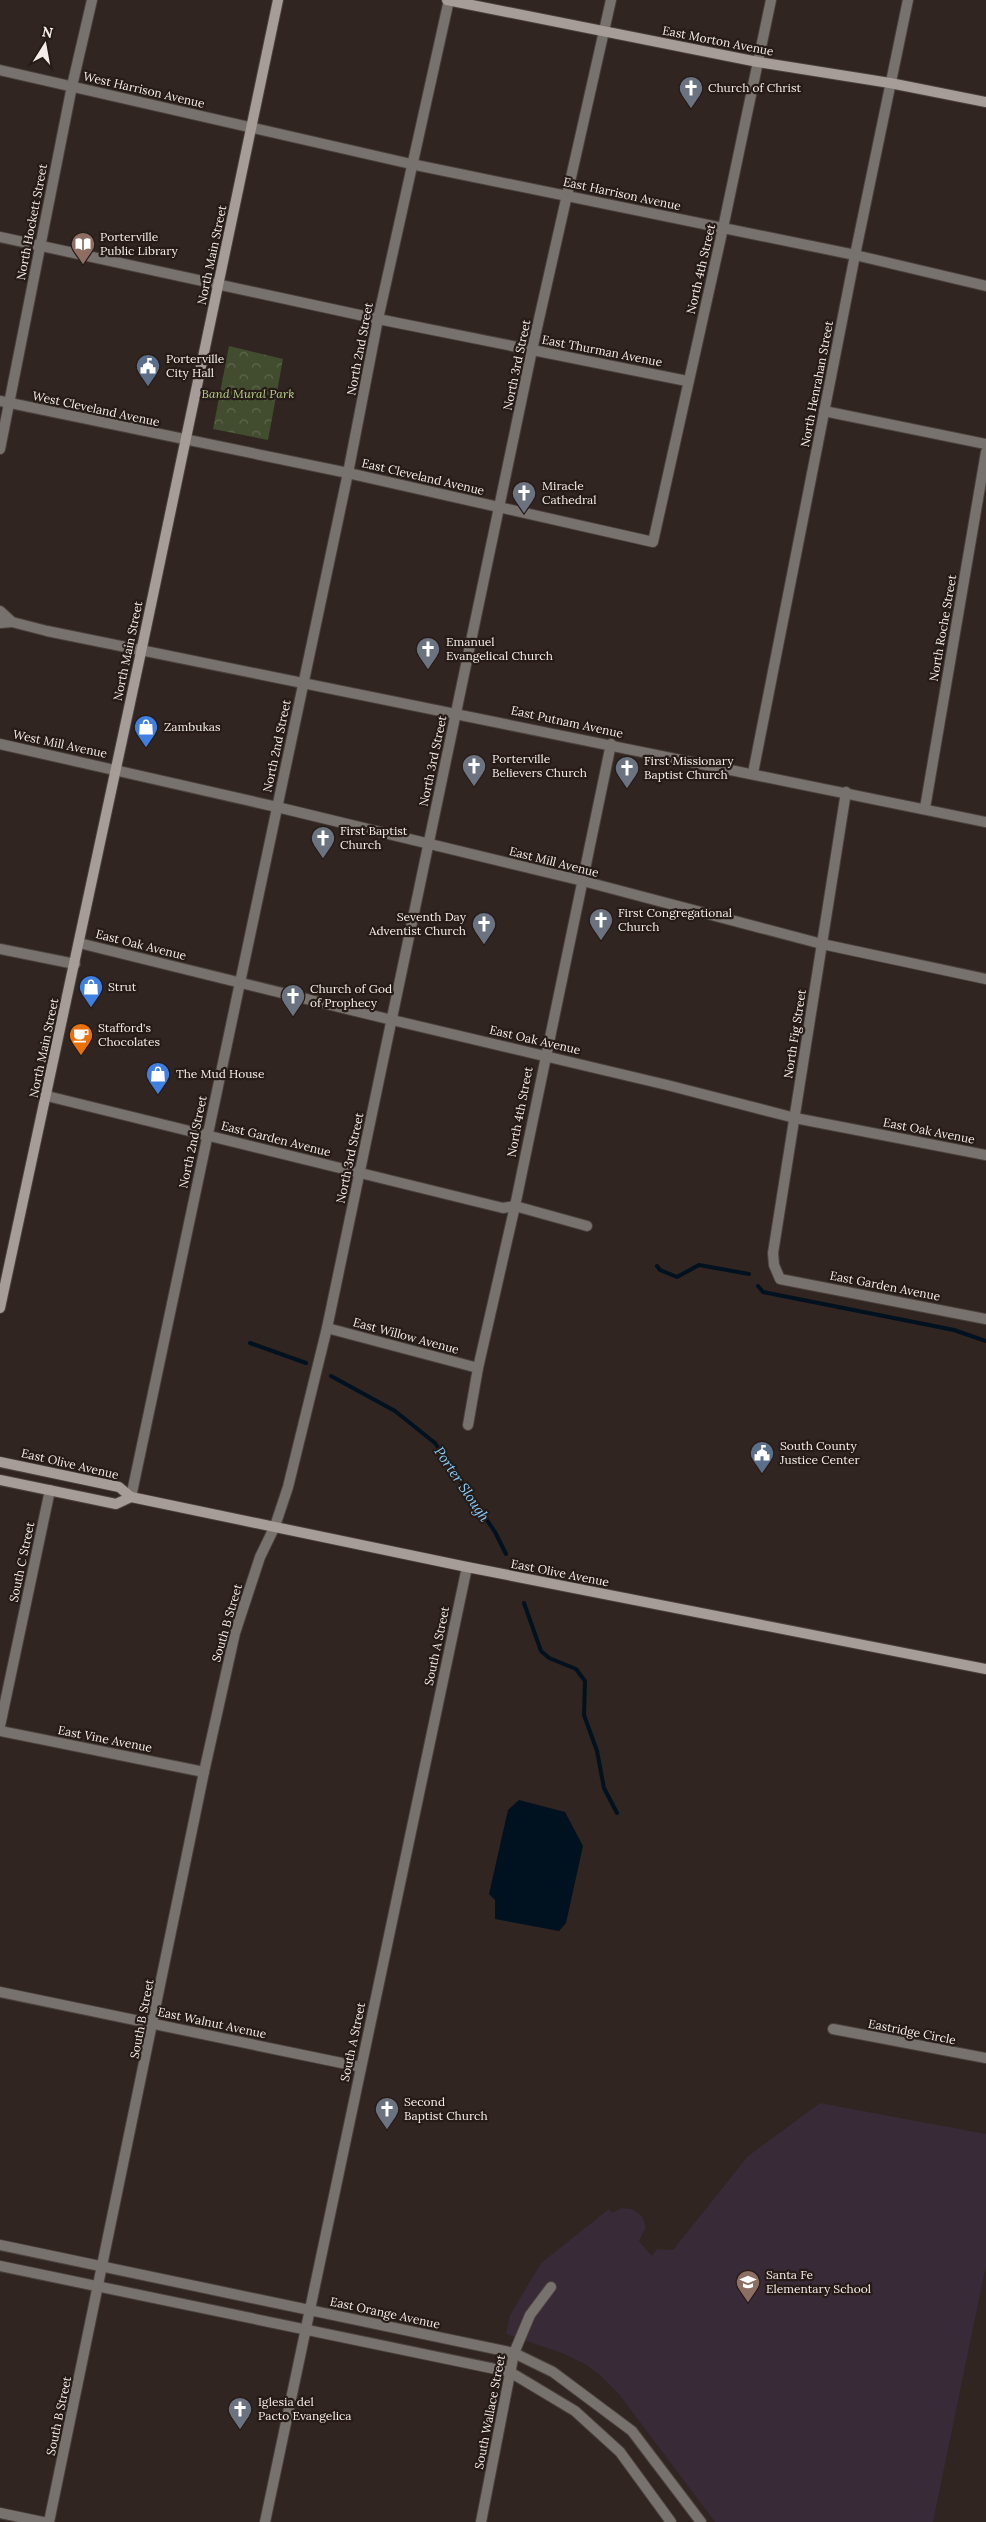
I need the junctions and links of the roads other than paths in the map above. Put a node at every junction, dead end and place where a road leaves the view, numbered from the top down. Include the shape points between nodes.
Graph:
1 (92, 0) edge
2 (278, 0) edge
3 (448, 0) edge
4 (611, 0) edge
5 (771, 0) edge
6 (908, 0) edge
7 (605, 31) junction
8 (758, 62) junction
9 (0, 70) edge
10 (890, 83) junction
11 (72, 86) junction
12 (986, 102) edge
13 (252, 128) junction
14 (411, 164) junction
15 (567, 196) junction
16 (723, 228) junction
17 (0, 237) edge
18 (41, 245) junction
19 (855, 255) junction
20 (219, 285) junction
21 (986, 286) edge
22 (378, 319) junction
23 (532, 350) junction
24 (688, 382) junction
25 (5, 402) edge
26 (824, 411) junction
27 (186, 441) junction
28 (986, 444) edge
29 (0, 450) edge
30 (986, 452) edge
31 (348, 473) junction
32 (500, 508) junction
33 (653, 542) joint
34 (0, 611) edge
35 (0, 622) edge
36 (12, 622) junction
37 (142, 650) junction
38 (304, 684) junction
39 (457, 713) junction
40 (0, 744) edge
41 (611, 744) junction
42 (116, 769) junction
43 (753, 773) junction
44 (846, 792) junction
45 (277, 807) junction
46 (925, 808) junction
47 (986, 822) edge
48 (428, 844) junction
49 (583, 881) junction
50 (79, 943) junction
51 (822, 944) junction
52 (0, 949) edge
53 (75, 964) junction
54 (986, 979) edge
55 (241, 983) junction
56 (392, 1020) junction
57 (544, 1055) junction
58 (47, 1096) junction
59 (795, 1118) junction
60 (207, 1135) junction
61 (986, 1156) edge
62 (360, 1172) junction
63 (515, 1206) junction
64 (587, 1226) dead end
65 (780, 1278) joint
66 (0, 1308) edge
67 (986, 1319) edge
68 (327, 1328) junction
69 (478, 1368) junction
70 (468, 1425) dead end
71 (0, 1462) edge
72 (0, 1480) edge
73 (50, 1490) junction
74 (131, 1497) junction
75 (275, 1526) junction
76 (467, 1567) junction
77 (986, 1670) edge
78 (0, 1726) edge
79 (0, 1731) edge
80 (204, 1772) junction
81 (0, 1992) edge
82 (154, 2024) junction
83 (833, 2029) dead end
84 (986, 2058) edge
85 (361, 2067) junction
86 (0, 2245) edge
87 (0, 2266) edge
88 (104, 2267) junction
89 (100, 2287) junction
90 (551, 2287) dead end
91 (310, 2311) junction
92 (306, 2328) junction
93 (514, 2353) junction
94 (510, 2372) junction
95 (0, 2513) edge
96 (43, 2522) edge
97 (49, 2522) edge
98 (265, 2522) edge
99 (481, 2522) edge
100 (671, 2522) edge
101 (701, 2522) edge

1 - 11 street, North Hockett Street
2 - 13 main road, North Main Street
3 - 7 main road, East Morton Avenue
3 - 14 street, North 2nd Street
4 - 7 street, North 3rd Street
5 - 8 street, North 4th Street
6 - 10 street, North Henrahan Street
7 - 8 main road, East Morton Avenue
7 - 15 street, North 3rd Street
8 - 10 main road, East Morton Avenue
8 - 16 street, North 4th Street
9 - 11 street, West Harrison Avenue
10 - 12 main road, East Morton Avenue
10 - 19 street, North Henrahan Street
11 - 13 street, West Harrison Avenue
11 - 18 street, North Hockett Street
13 - 14 street, East Harrison Avenue
13 - 20 main road, North Main Street
14 - 15 street, East Harrison Avenue
14 - 22 street, North 2nd Street
15 - 16 street, East Harrison Avenue
15 - 23 street, North 3rd Street
16 - 19 street, East Harrison Avenue
16 - 24 street, North 4th Street
17 - 18 street, East Thurman Avenue
18 - 20 street, East Thurman Avenue
18 - 25 street, North Hockett Street
19 - 21 street, East Harrison Avenue
19 - 26 street, North Henrahan Street
20 - 22 street, East Thurman Avenue
20 - 27 main road, North Main Street
22 - 23 street, East Thurman Avenue
22 - 31 street, North 2nd Street
23 - 24 street, East Thurman Avenue
23 - 32 street, North 3rd Street
24 - 33 street, North 4th Street
25 - 27 street, West Cleveland Avenue
25 - 29 street, North Hockett Street
26 - 28 street
26 - 43 street, North Henrahan Street
27 - 31 street, East Cleveland Avenue
27 - 37 main road, North Main Street
30 - 46 street, North Roche Street
31 - 32 street, East Cleveland Avenue
31 - 38 street, North 2nd Street
32 - 33 street, East Cleveland Avenue
32 - 39 street, North 3rd Street
34 - 36 street
35 - 36 street, East Putnam Avenue
36 - 37 street, East Putnam Avenue
37 - 38 street, East Putnam Avenue
37 - 42 main road, North Main Street
38 - 39 street, East Putnam Avenue
38 - 45 street, North 2nd Street
39 - 41 street, East Putnam Avenue
39 - 48 street, North 3rd Street
40 - 42 street, West Mill Avenue
41 - 43 street, East Putnam Avenue
41 - 49 street, North 4th Street
42 - 45 street, East Mill Avenue
42 - 50 main road, North Main Street
43 - 44 street, East Putnam Avenue
44 - 46 street, East Putnam Avenue
44 - 51 street, North Fig Street
45 - 48 street, East Mill Avenue
45 - 55 street, North 2nd Street
46 - 47 street, East Putnam Avenue
48 - 49 street, East Mill Avenue
48 - 56 street, North 3rd Street
49 - 51 street, East Mill Avenue
49 - 57 street, North 4th Street
50 - 53 main road, North Main Street
50 - 55 street, East Oak Avenue
51 - 54 street, East Mill Avenue
51 - 59 street, North Fig Street
52 - 53 street
53 - 58 main road, North Main Street
55 - 56 street, East Oak Avenue
55 - 60 street, North 2nd Street
56 - 57 street, East Oak Avenue
56 - 62 street, North 3rd Street
57 - 59 street, East Oak Avenue
57 - 63 street, North 4th Street
58 - 60 street, East Garden Avenue
58 - 66 main road, North Main Street
59 - 61 street, East Oak Avenue
59 - 65 street, North Fig Street via 773,1253
60 - 62 street, East Garden Avenue
60 - 74 street, North 2nd Street
62 - 63 street, East Garden Avenue via 503,1208
62 - 68 street, North 3rd Street
63 - 64 street, East Garden Avenue
63 - 69 street, North 4th Street
65 - 67 street, East Garden Avenue
68 - 69 street, East Willow Avenue
68 - 75 street, North 3rd Street via 299,1449
69 - 70 street, North 4th Street
71 - 74 main road, East Olive Avenue via 119,1487
72 - 73 main road, East Olive Avenue
73 - 74 main road, East Olive Avenue via 116,1504
73 - 78 street, South C Street
74 - 75 main road, East Olive Avenue
75 - 76 main road, East Olive Avenue
75 - 80 street, South B Street via 260,1557 235,1633
76 - 77 main road, East Olive Avenue
76 - 85 street, South A Street
79 - 80 street, East Vine Avenue
80 - 82 street, South B Street
81 - 82 street, East Walnut Avenue
82 - 85 street, East Walnut Avenue
82 - 88 street, South B Street
83 - 84 street, Eastridge Circle
85 - 91 street, South A Street
86 - 88 street, East Orange Avenue
87 - 89 street
88 - 89 street, South B Street
88 - 91 street, East Orange Avenue
89 - 92 street
89 - 97 street, South B Street
90 - 93 street, South Wallace Street via 530,2315
91 - 92 street, South A Street
91 - 93 street, East Orange Avenue
92 - 94 street
92 - 98 street, South A Street
93 - 94 street, South Wallace Street
93 - 101 street, East Orange Avenue via 553,2372 632,2431
94 - 99 street, South Wallace Street
94 - 100 street via 575,2411 620,2452
95 - 96 street

